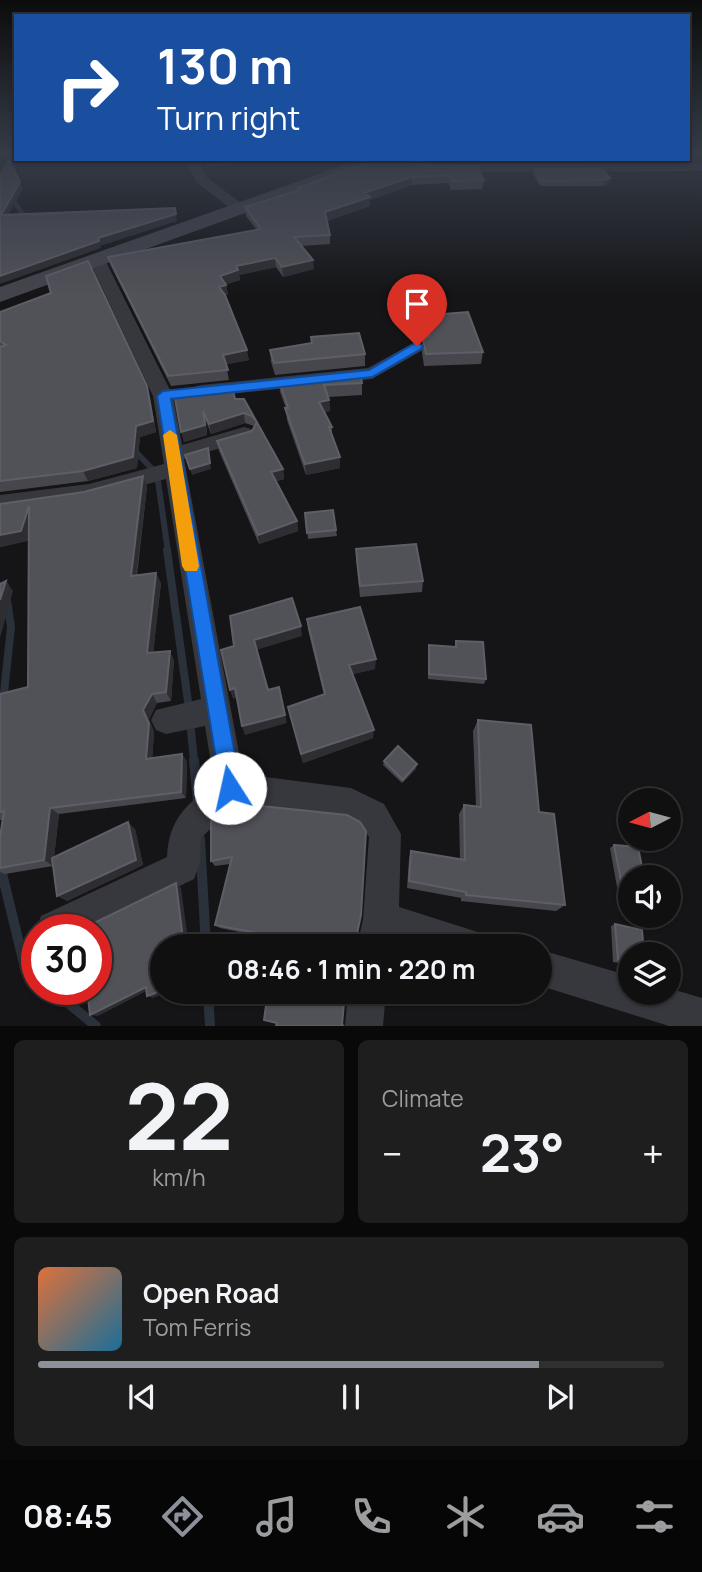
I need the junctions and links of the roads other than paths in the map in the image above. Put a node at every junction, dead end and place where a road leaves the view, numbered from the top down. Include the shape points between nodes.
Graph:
1 (227, 200) edge
2 (262, 200) edge
3 (239, 208) junction
4 (97, 260) junction
5 (0, 295) edge
6 (417, 346) dead end
7 (176, 394) junction
8 (246, 433) edge
9 (170, 466) junction
10 (0, 504) edge
11 (209, 808) junction
12 (85, 914) edge
13 (378, 933) edge
14 (552, 971) edge
15 (366, 1004) edge
16 (702, 1017) edge
17 (364, 1026) edge

1 - 3 street
2 - 3 street
3 - 4 street
4 - 5 street
4 - 7 street
6 - 7 street via 372,373
7 - 9 street
8 - 9 street
9 - 10 street via 135,481
9 - 11 street via 191,715
11 - 12 street via 184,839 186,855 181,867
11 - 13 street via 351,804 373,816 385,834
14 - 16 street
15 - 17 street

